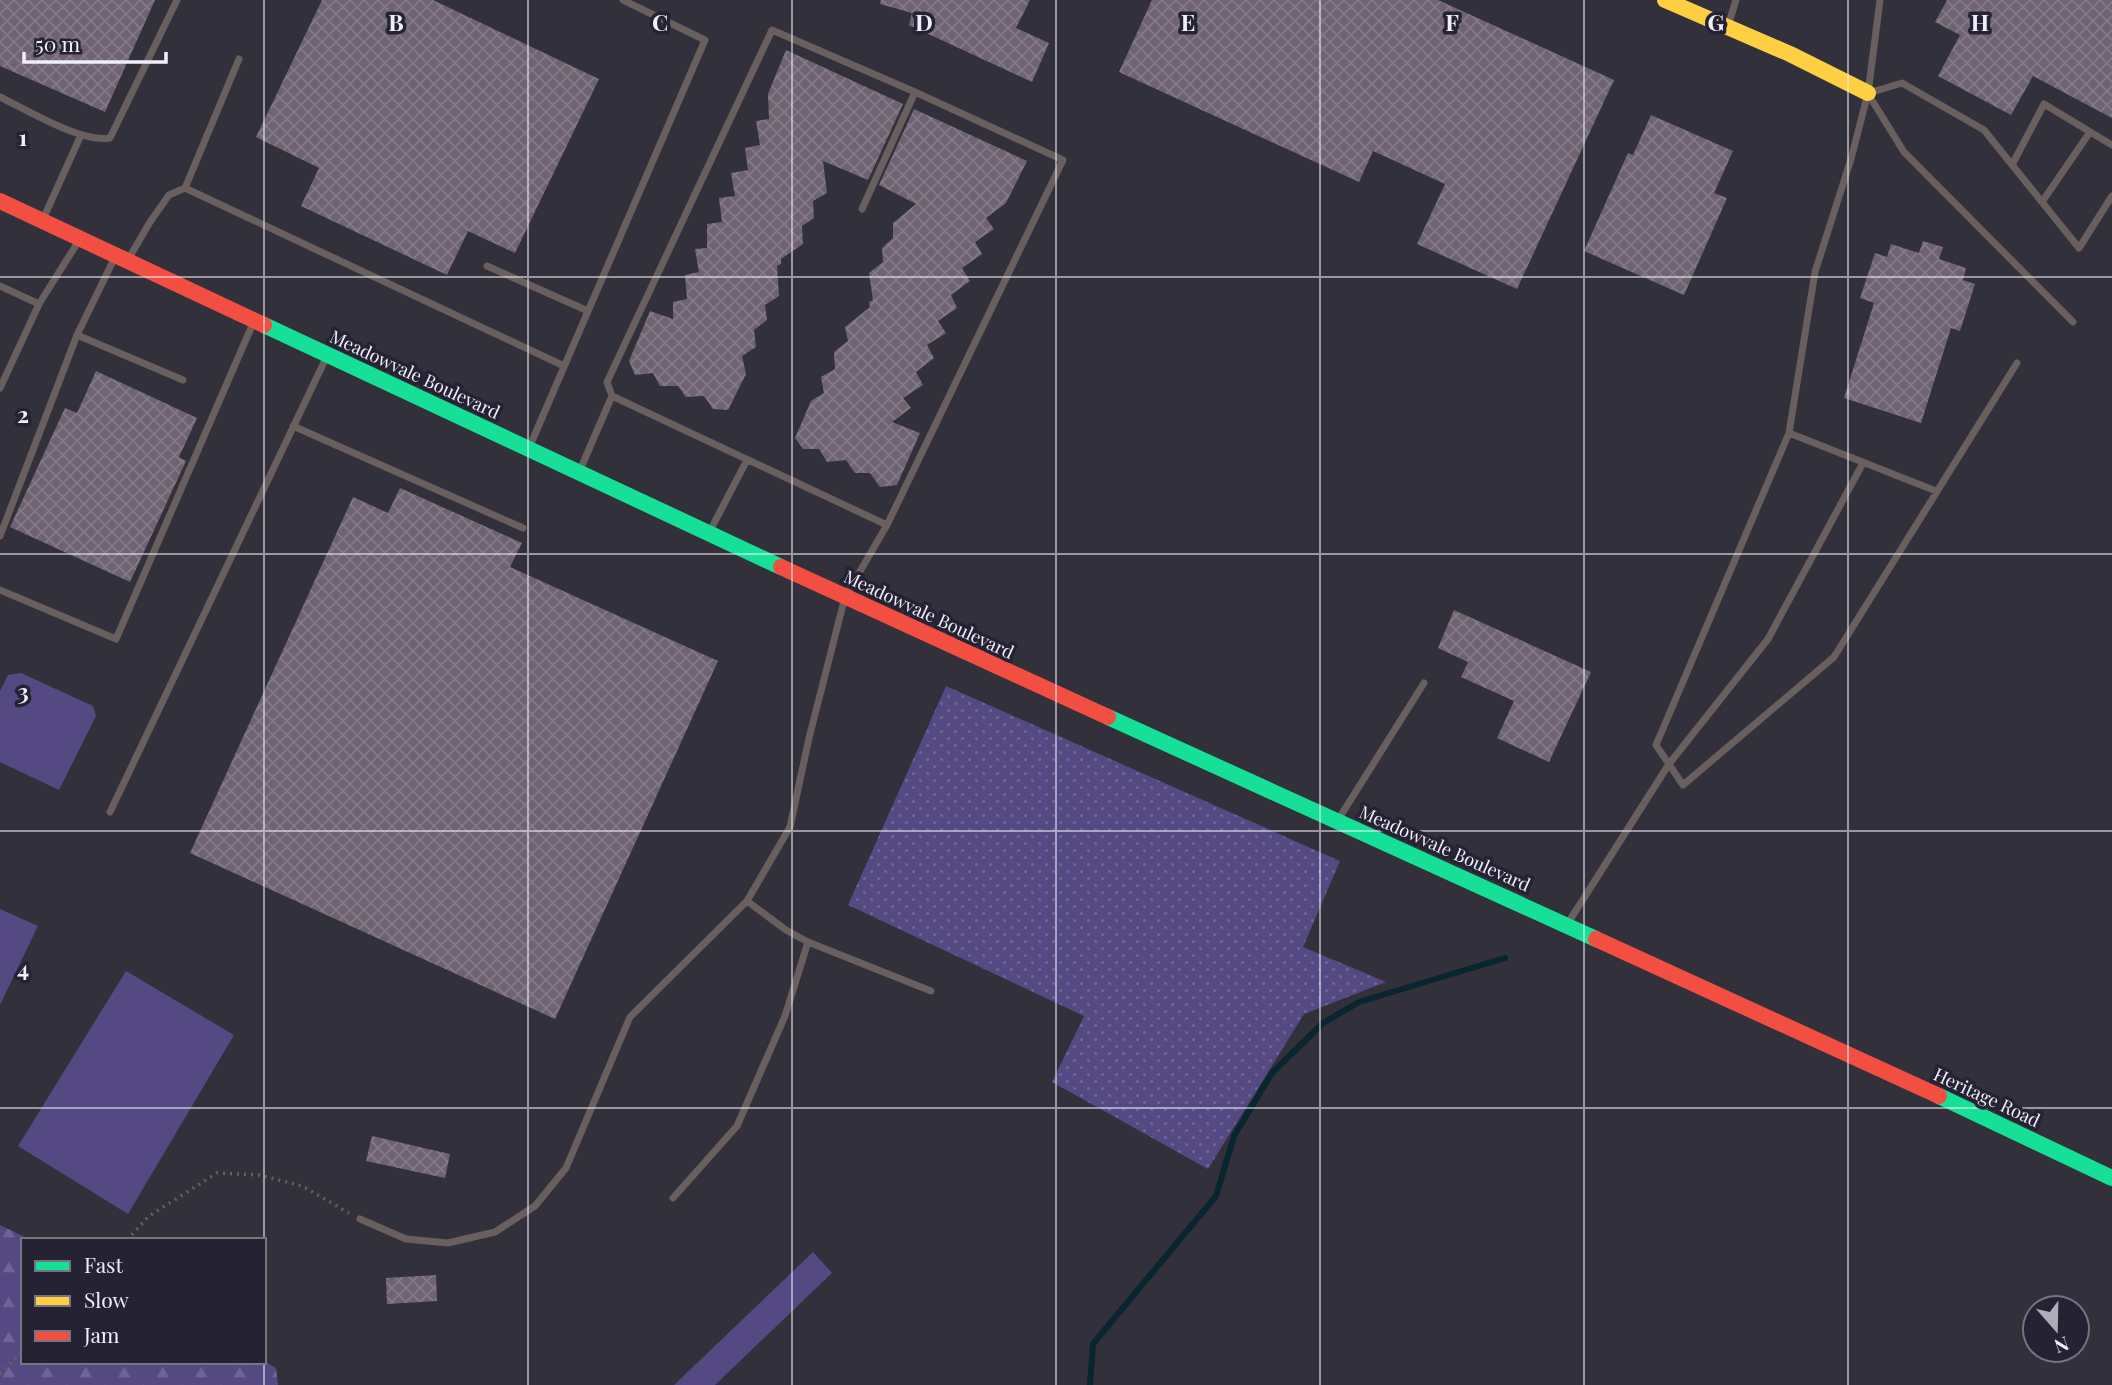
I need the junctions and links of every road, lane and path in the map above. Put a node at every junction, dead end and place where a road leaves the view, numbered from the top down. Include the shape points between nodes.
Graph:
1 (177, 0) edge
2 (623, 0) edge
3 (1665, 0) edge
4 (1736, 0) edge
5 (1880, 0) edge
6 (1728, 27) junction
7 (239, 58) dead end
8 (915, 92) junction
9 (1868, 93) junction
10 (0, 97) edge
11 (2090, 132) junction
12 (81, 135) junction
13 (2112, 145) edge
14 (2012, 165) junction
15 (185, 188) junction
16 (2112, 196) edge
17 (0, 201) edge
18 (2042, 202) junction
19 (862, 209) dead end
20 (42, 221) junction
21 (80, 239) junction
22 (121, 258) junction
23 (487, 265) dead end
24 (0, 286) edge
25 (40, 304) junction
26 (588, 311) junction
27 (254, 320) junction
28 (2073, 321) dead end
29 (77, 335) junction
30 (327, 354) junction
31 (2017, 363) dead end
32 (564, 366) junction
33 (183, 380) dead end
34 (0, 388) edge
35 (612, 396) junction
36 (293, 426) junction
37 (1788, 433) junction
38 (528, 449) junction
39 (747, 460) junction
40 (1863, 463) junction
41 (580, 472) junction
42 (1936, 491) junction
43 (887, 524) junction
44 (523, 528) dead end
45 (709, 533) junction
46 (0, 536) edge
47 (0, 590) edge
48 (845, 597) junction
49 (1424, 684) dead end
50 (1669, 764) junction
51 (110, 812) dead end
52 (1338, 821) junction
53 (747, 901) junction
54 (1567, 925) junction
55 (808, 942) junction
56 (931, 991) dead end
57 (1846, 1052) joint
58 (2112, 1178) edge
59 (673, 1198) dead end
60 (360, 1219) joint
61 (129, 1238) edge
62 (21, 1352) edge
63 (0, 1374) edge

1 - 12 lane via 110,138
2 - 26 lane via 705,40
3 - 6 main road
4 - 6 lane
5 - 9 lane
6 - 9 main road
7 - 15 lane
8 - 19 lane
8 - 35 lane via 772,30 607,382
8 - 43 lane via 1063,160
9 - 14 lane via 1902,83 1984,130
9 - 28 lane via 1904,152
9 - 37 lane via 1815,272
10 - 12 lane
11 - 13 lane
11 - 14 lane via 2044,104
11 - 18 lane
12 - 20 lane
14 - 18 lane
15 - 22 lane via 169,195
15 - 32 lane
16 - 18 lane via 2079,248
17 - 20 main road, Meadowvale Boulevard
20 - 21 main road, Meadowvale Boulevard
21 - 22 main road, Meadowvale Boulevard
21 - 25 lane
22 - 27 main road, Meadowvale Boulevard
22 - 29 lane
23 - 26 lane
24 - 25 lane
25 - 34 lane
26 - 32 lane
27 - 30 main road, Meadowvale Boulevard
27 - 47 lane via 116,639
29 - 33 lane
29 - 46 lane
30 - 36 lane
30 - 38 main road, Meadowvale Boulevard
31 - 42 lane
32 - 38 lane
35 - 39 lane
35 - 41 lane
36 - 44 lane
36 - 51 lane
37 - 40 lane
37 - 50 lane via 1656,745
38 - 41 main road, Meadowvale Boulevard
39 - 43 lane
39 - 45 lane
40 - 42 lane
40 - 50 lane via 1769,639
41 - 45 main road, Meadowvale Boulevard
42 - 50 lane via 1834,657 1683,785
43 - 48 lane
45 - 48 main road, Meadowvale Boulevard
48 - 52 main road, Meadowvale Boulevard
48 - 53 lane via 790,827
49 - 52 lane
50 - 54 lane
52 - 54 main road, Meadowvale Boulevard
53 - 55 lane
53 - 60 lane via 630,1017 566,1168 534,1206 495,1232 448,1243 406,1239
54 - 57 main road, Meadowvale Boulevard
55 - 56 lane
55 - 59 lane via 785,1016 737,1126
57 - 58 main road, Heritage Road
60 - 61 path via 302,1186 259,1175 218,1173 149,1216
62 - 63 path

